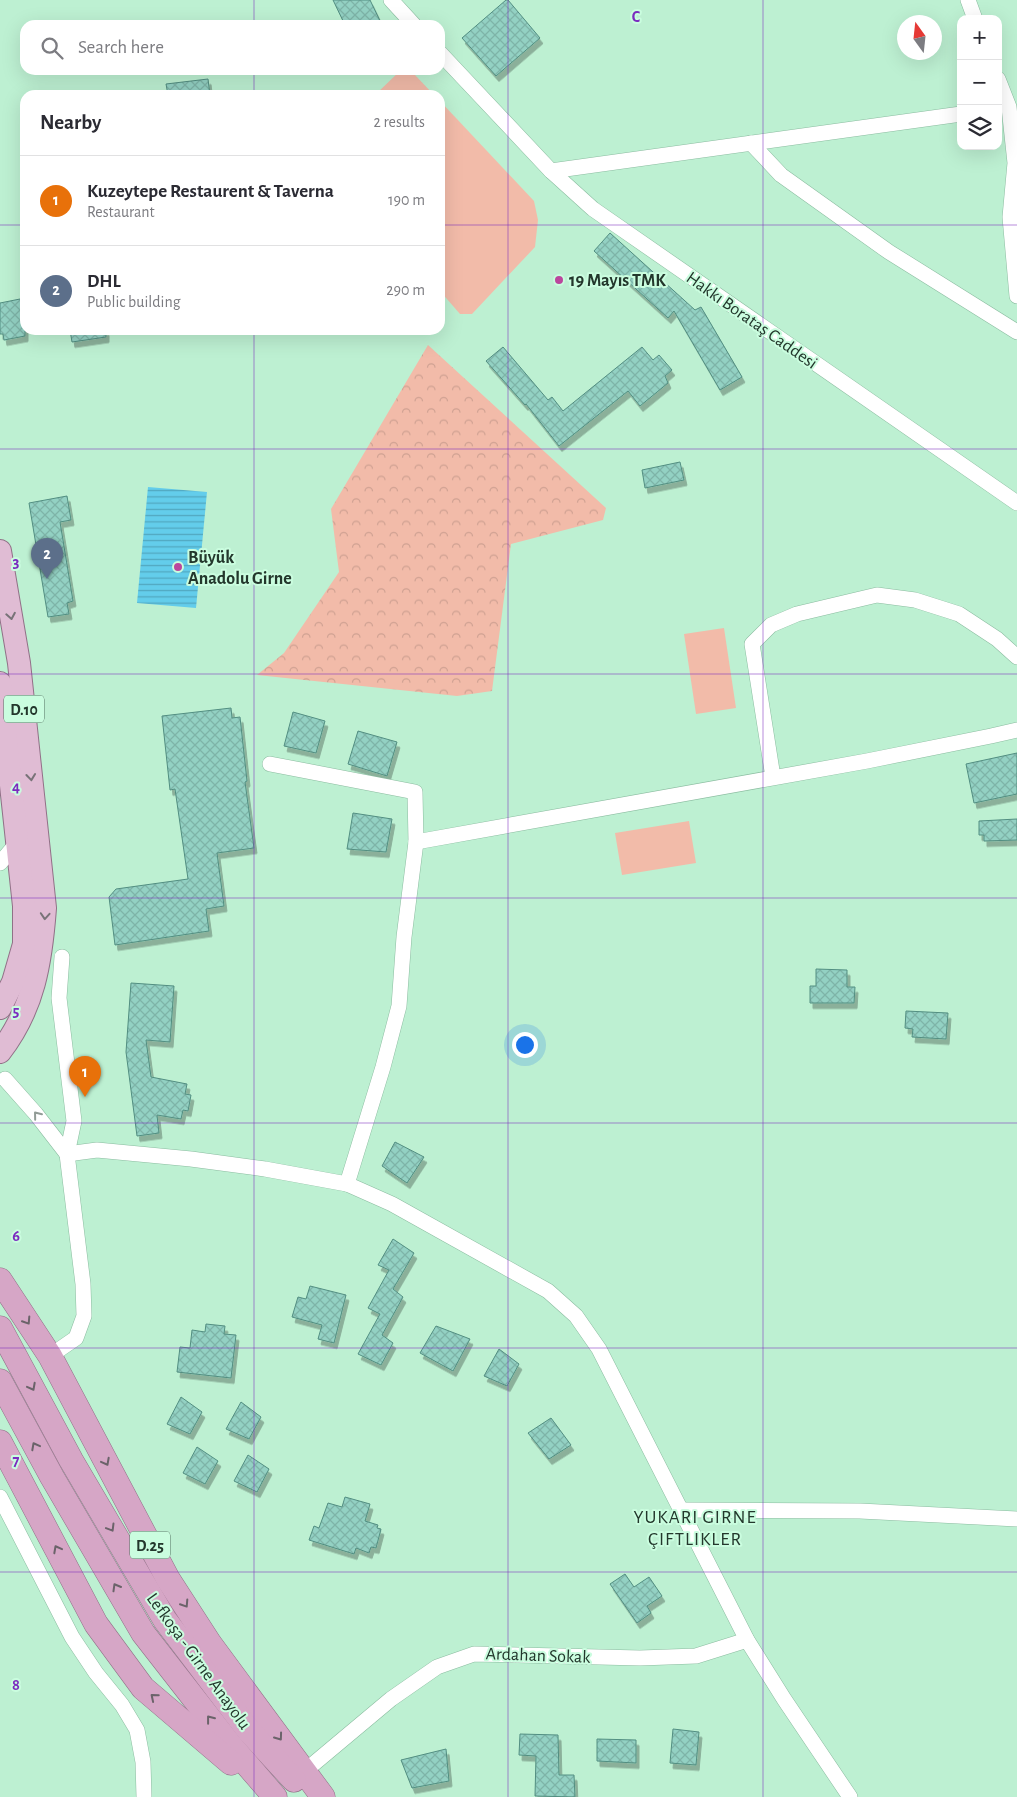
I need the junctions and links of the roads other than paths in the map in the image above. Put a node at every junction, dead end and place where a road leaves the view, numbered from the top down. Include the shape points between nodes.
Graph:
1 (391, 0) edge
2 (968, 0) edge
3 (974, 15) edge
4 (409, 20) edge
5 (445, 58) edge
6 (1004, 108) edge
7 (957, 115) edge
8 (751, 144) junction
9 (550, 171) junction
10 (1017, 296) edge
11 (1017, 332) edge
12 (1017, 503) edge
13 (0, 551) edge
14 (1017, 656) edge
15 (0, 684) edge
16 (1017, 730) edge
17 (270, 764) dead end
18 (773, 777) junction
19 (18, 842) junction
20 (416, 842) junction
21 (0, 863) edge
22 (62, 957) dead end
23 (0, 1008) edge
24 (0, 1052) edge
25 (5, 1079) dead end
26 (67, 1154) junction
27 (347, 1184) junction
28 (0, 1280) edge
29 (0, 1328) edge
30 (50, 1356) junction
31 (0, 1381) edge
32 (0, 1442) edge
33 (0, 1497) edge
34 (681, 1510) junction
35 (1017, 1519) edge
36 (747, 1640) junction
37 (305, 1772) junction
38 (144, 1797) edge
39 (271, 1797) edge
40 (275, 1797) edge
41 (312, 1797) edge
42 (323, 1797) edge
43 (850, 1797) edge

1 - 4 street
2 - 3 street
5 - 9 street, Hakkı Borataş Caddesi
6 - 10 street via 1014,163 1010,217
7 - 8 street
8 - 9 street
8 - 11 street via 782,175 881,246
9 - 12 street, Hakkı Borataş Caddesi via 592,209
13 -> 24 main road, D.10 via 19,663 45,908 42,949 34,989 12,1036
14 - 18 street via 959,614 915,600 877,595 797,614 771,625 752,644
15 - 19 main road, D.10
16 - 18 street
17 - 20 street via 414,792
18 - 20 street
19 - 21 street
19 - 23 main road, D.10 via 24,944 13,982
20 - 27 street via 399,1006
22 - 26 street via 59,998 74,1121
26 -> 25 street
26 - 27 street via 97,1150 191,1159
26 - 30 street via 84,1316 76,1338
27 - 34 street via 392,1204 548,1291 576,1316 599,1350
28 -> 30 highway, D.25
29 -> 41 highway, Lefkoşa - Girne Anayolu / D.25 via 71,1460 165,1620 249,1730
30 -> 37 highway, D.25 via 168,1579 210,1644
40 -> 31 highway, Lefkoşa - Girne Anayolu via 143,1632
39 -> 32 highway via 143,1688 96,1624
33 - 38 street via 72,1637 137,1730 143,1762
34 - 35 street via 860,1511
34 - 36 street
36 - 37 street, Ardahan Sokak via 696,1656 640,1658 474,1654 438,1667 391,1699
36 - 43 street
37 - 42 highway, D.25

